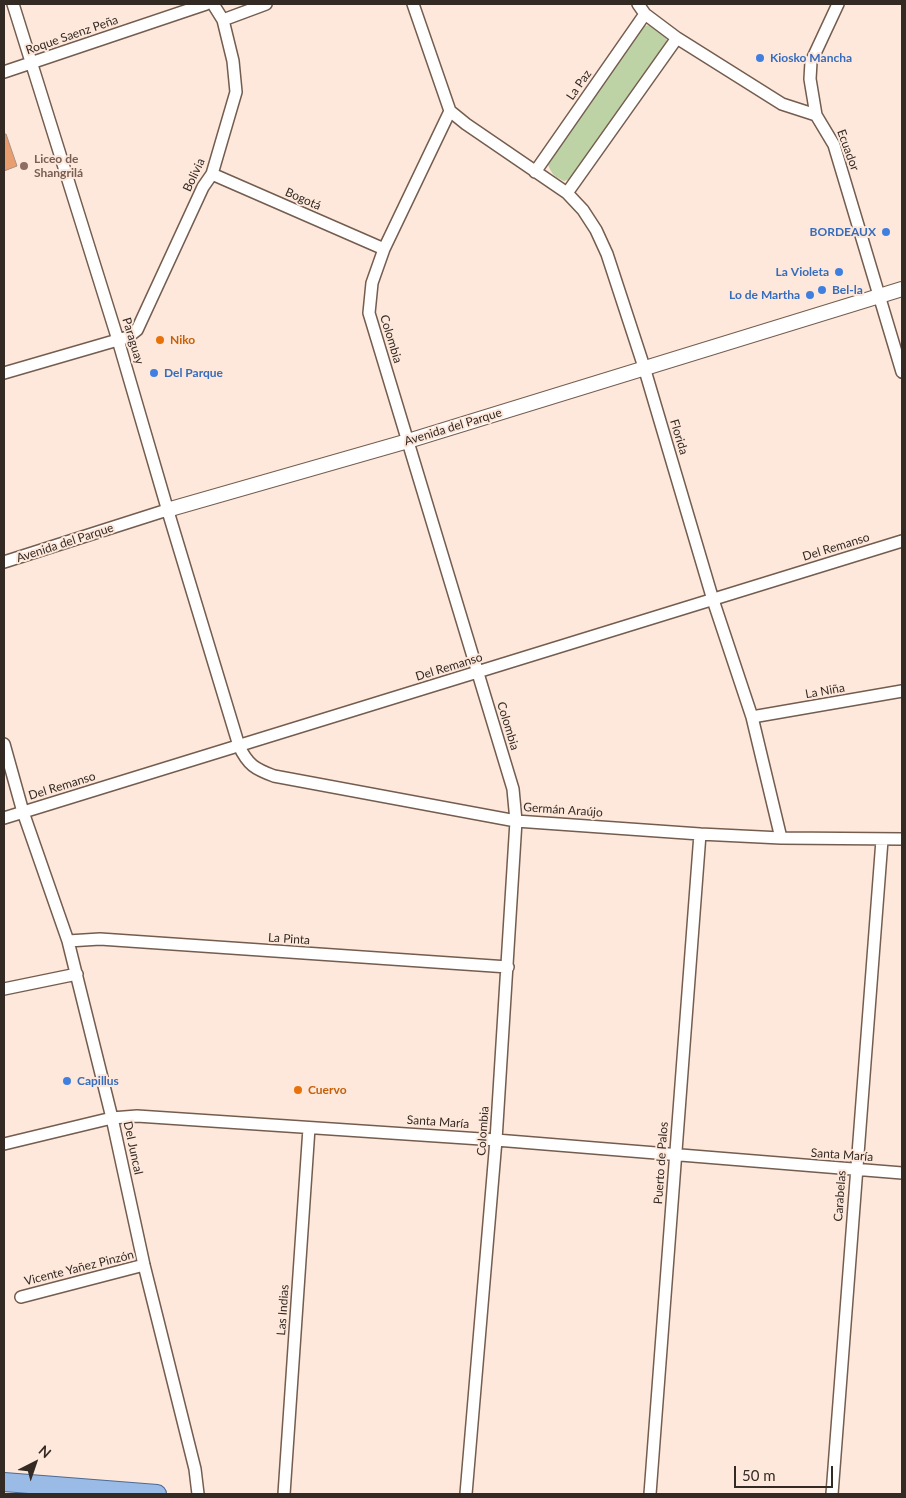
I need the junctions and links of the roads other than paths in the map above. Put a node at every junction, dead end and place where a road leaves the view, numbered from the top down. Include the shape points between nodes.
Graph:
1 (13, 4) edge
2 (206, 4) edge
3 (213, 4) edge
4 (266, 4) edge
5 (413, 4) edge
6 (638, 4) edge
7 (838, 4) edge
8 (645, 14) junction
9 (223, 20) junction
10 (677, 38) junction
11 (31, 64) junction
12 (4, 72) edge
13 (450, 111) junction
14 (816, 115) junction
15 (535, 172) junction
16 (212, 174) junction
17 (567, 193) junction
18 (384, 249) junction
19 (902, 289) edge
20 (879, 296) junction
21 (118, 340) junction
22 (644, 367) junction
23 (902, 372) edge
24 (4, 374) edge
25 (408, 441) junction
26 (167, 510) junction
27 (902, 541) edge
28 (4, 562) edge
29 (713, 600) junction
30 (477, 674) junction
31 (902, 691) edge
32 (752, 717) junction
33 (4, 744) edge
34 (239, 746) junction
35 (24, 812) junction
36 (4, 818) edge
37 (516, 821) junction
38 (700, 834) junction
39 (781, 838) junction
40 (882, 840) junction
41 (902, 840) edge
42 (68, 941) junction
43 (508, 968) junction
44 (77, 974) junction
45 (4, 989) edge
46 (112, 1118) junction
47 (308, 1128) junction
48 (496, 1140) junction
49 (4, 1144) edge
50 (675, 1156) junction
51 (856, 1170) junction
52 (902, 1173) edge
53 (144, 1265) junction
54 (21, 1297) dead end
55 (4, 1482) edge
56 (156, 1494) edge
57 (198, 1494) edge
58 (284, 1494) edge
59 (466, 1494) edge
60 (650, 1494) edge
61 (832, 1494) edge

1 - 11 street, Paraguay
2 - 11 street, Roque Saenz Peña
3 - 9 street, Bolivia
4 - 9 street
5 - 13 street
6 - 8 street
7 - 14 street via 811,62
8 - 10 street
8 - 15 street, La Paz
9 - 16 street, Bolivia via 233,61 236,92
10 - 14 street via 782,104
10 - 17 street
11 - 12 street, Roque Saenz Peña
11 - 21 street, Paraguay
13 - 15 street, Florida
13 - 18 street, Colombia
14 - 20 street, Ecuador via 834,145
15 - 17 street, Florida
16 - 18 street, Bogotá
16 - 21 street, Bolivia via 203,187 138,330
17 - 22 street, Florida via 583,210 607,254
18 - 25 street, Colombia via 372,283 369,313
19 - 20 street, Avenida del Parque
20 - 22 street, Avenida del Parque
20 - 23 street, Ecuador
21 - 24 street, Bolivia
21 - 26 street, Paraguay
22 - 25 street, Avenida del Parque
22 - 29 street, Florida
25 - 26 street, Avenida del Parque
25 - 30 street, Colombia
26 - 28 street, Avenida del Parque
26 - 34 street, Paraguay
27 - 29 street, Del Remanso
29 - 30 street, Del Remanso
29 - 32 street, Florida
30 - 34 street, Del Remanso
30 - 37 street, Colombia via 513,789
31 - 32 street, La Niña
32 - 39 street, Florida
33 - 35 street, Del Juncal
34 - 35 street, Del Remanso
34 - 37 street, Germán Araújo via 252,766 274,776
35 - 36 street, Del Remanso
35 - 42 street, Del Juncal
37 - 38 street, Germán Araújo
37 - 43 street, Colombia
38 - 39 street, Germán Araújo
38 - 50 street, Puerto de Palos
39 - 40 street, Germán Araújo
40 - 41 street, Germán Araújo
40 - 51 street, Carabelas
42 - 43 street, La Pinta via 100,939
42 - 44 street, Del Juncal
43 - 48 street, Colombia
44 - 45 street
44 - 46 street, Del Juncal
46 - 47 street, Santa María via 137,1116
46 - 49 street, Santa María
46 - 53 street, Del Juncal
47 - 48 street, Santa María
47 - 58 street, Las Indias
48 - 50 street, Santa María
48 - 59 street, Colombia
50 - 51 street, Santa María
50 - 60 street, Puerto de Palos
51 - 52 street, Santa María
51 - 61 street, Carabelas
53 - 54 street, Vicente Yañez Pinzón
53 - 57 street, Del Juncal via 195,1469
55 - 56 main road

